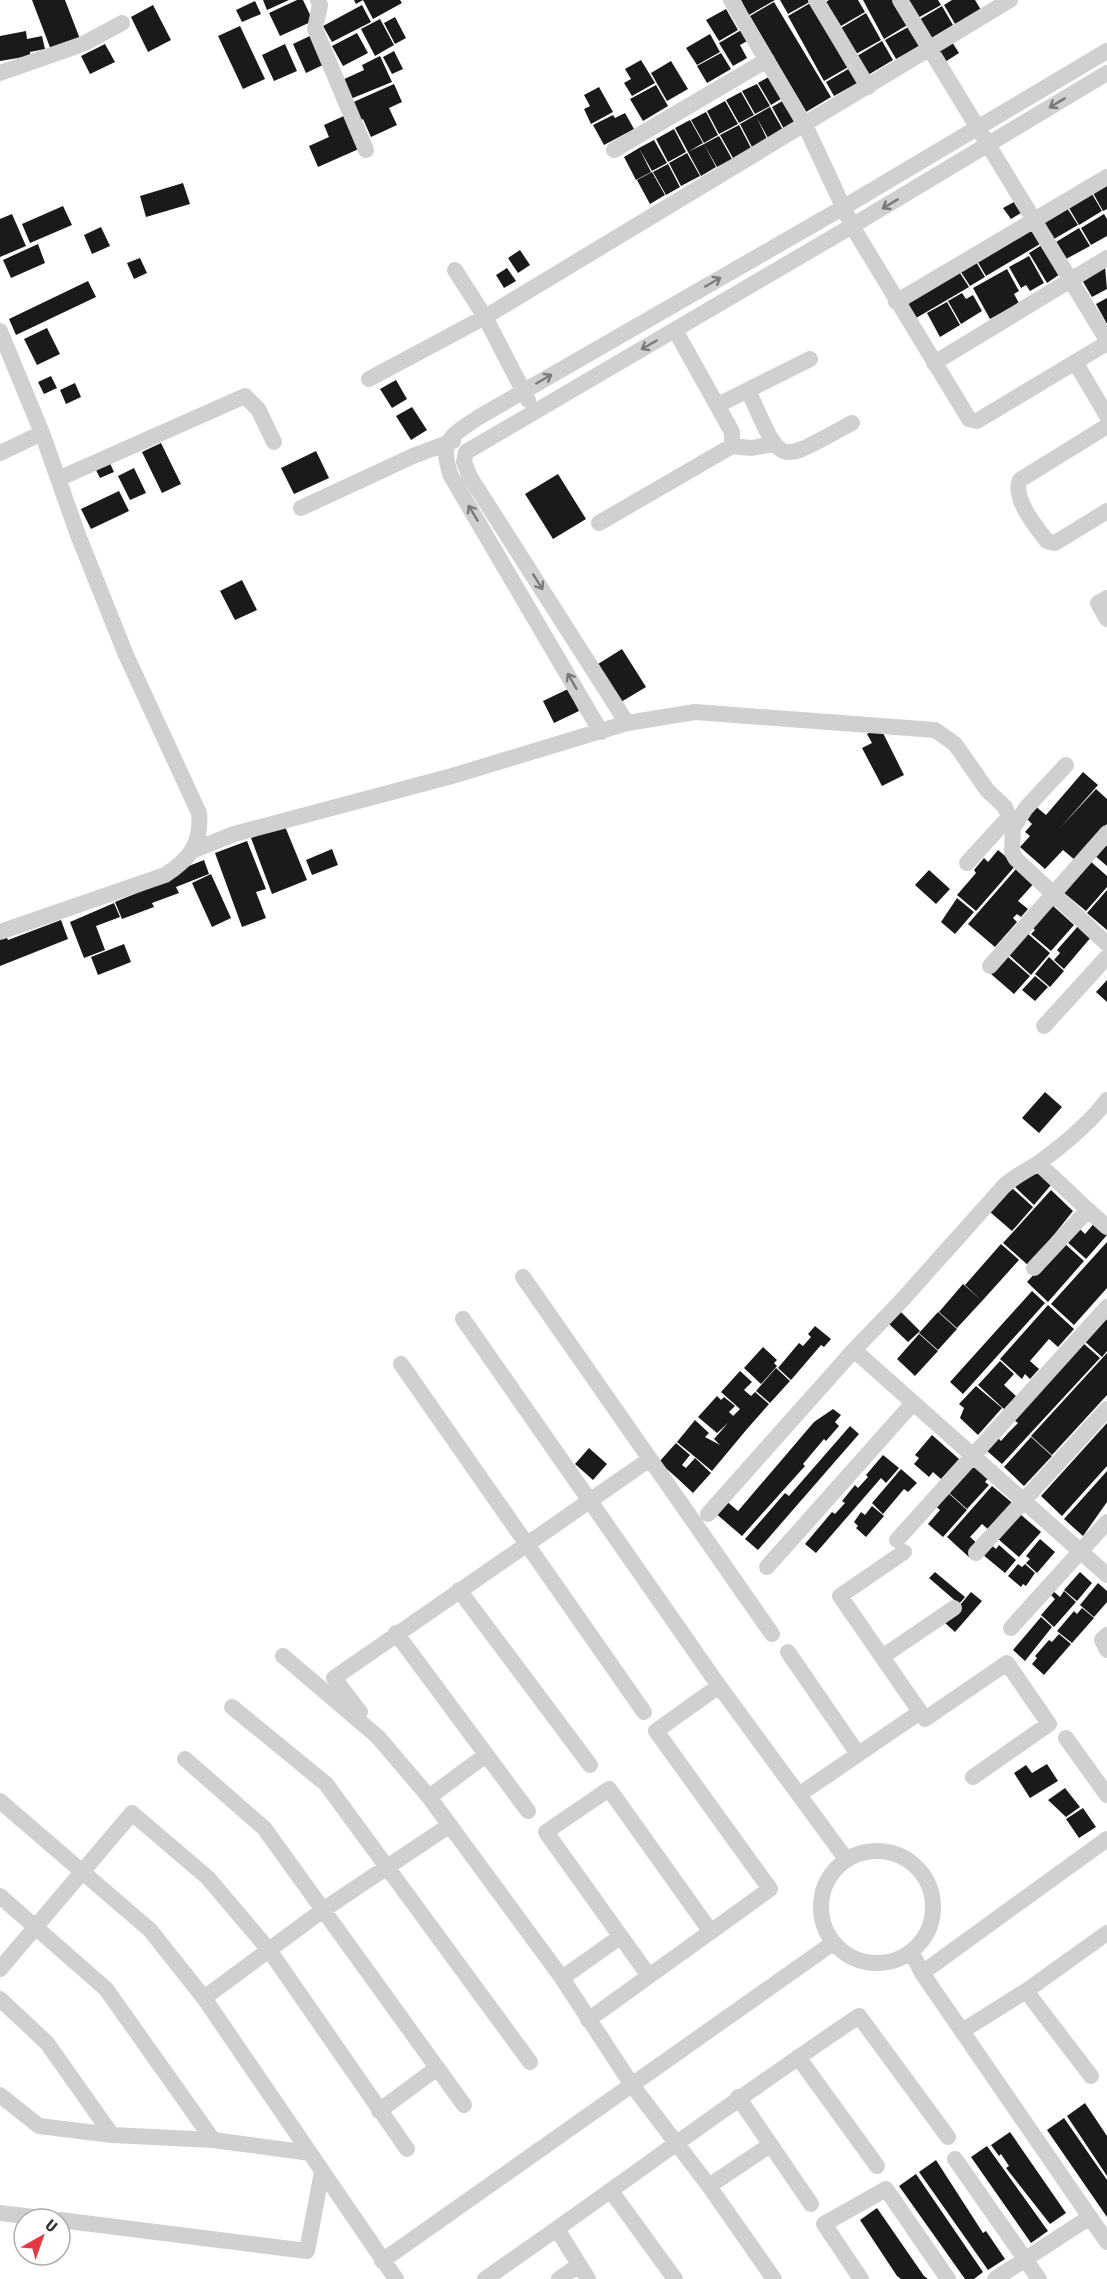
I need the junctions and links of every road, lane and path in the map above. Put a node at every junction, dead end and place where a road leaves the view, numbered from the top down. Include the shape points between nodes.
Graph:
1 (318, 0) edge
2 (732, 0) edge
3 (816, 0) edge
4 (900, 0) edge
5 (1010, 0) edge
6 (988, 5) edge
7 (122, 23) dead end
8 (928, 48) junction
9 (1107, 51) edge
10 (767, 60) junction
11 (0, 72) edge
12 (1107, 73) edge
13 (868, 87) junction
14 (805, 125) junction
15 (978, 125) junction
16 (988, 145) junction
17 (366, 150) dead end
18 (614, 150) dead end
19 (1107, 177) edge
20 (843, 207) junction
21 (1033, 220) junction
22 (852, 226) junction
23 (1107, 258) edge
24 (455, 270) dead end
25 (1071, 280) junction
26 (896, 302) junction
27 (485, 317) junction
28 (675, 330) junction
29 (0, 331) edge
30 (1107, 342) edge
31 (810, 359) dead end
32 (1075, 362) junction
33 (934, 363) junction
34 (369, 379) dead end
35 (748, 390) junction
36 (523, 391) junction
37 (718, 405) junction
38 (535, 412) junction
39 (1107, 416) edge
40 (852, 423) dead end
41 (1107, 426) edge
42 (42, 433) junction
43 (450, 440) junction
44 (274, 442) dead end
45 (774, 444) junction
46 (732, 446) junction
47 (466, 452) junction
48 (0, 453) edge
49 (58, 479) junction
50 (301, 508) dead end
51 (1107, 511) edge
52 (599, 523) dead end
53 (515, 545) junction
54 (497, 552) junction
55 (1107, 598) edge
56 (1107, 619) edge
57 (627, 723) junction
58 (601, 732) junction
59 (1066, 765) dead end
60 (1011, 823) junction
61 (1107, 833) edge
62 (194, 850) junction
63 (968, 863) dead end
64 (1053, 895) junction
65 (0, 933) edge
66 (1107, 944) edge
67 (1107, 957) edge
68 (990, 966) dead end
69 (1044, 1026) dead end
70 (1107, 1100) edge
71 (1038, 1163) junction
72 (1088, 1210) junction
73 (1107, 1227) edge
74 (1034, 1268) dead end
75 (523, 1277) dead end
76 (1105, 1312) edge
77 (463, 1319) dead end
78 (854, 1350) junction
79 (400, 1364) dead end
80 (914, 1403) junction
81 (1107, 1409) edge
82 (972, 1455) junction
83 (650, 1459) junction
84 (1023, 1500) junction
85 (590, 1501) junction
86 (708, 1514) dead end
87 (1107, 1522) edge
88 (527, 1545) junction
89 (1080, 1551) junction
90 (976, 1553) dead end
91 (767, 1567) dead end
92 (1107, 1575) edge
93 (459, 1590) junction
94 (954, 1608) dead end
95 (1011, 1628) dead end
96 (396, 1634) junction
97 (772, 1634) dead end
98 (1107, 1635) edge
99 (1107, 1650) edge
100 (788, 1652) dead end
101 (283, 1656) dead end
102 (882, 1657) junction
103 (719, 1686) junction
104 (232, 1707) dead end
105 (644, 1712) dead end
106 (920, 1712) junction
107 (378, 1737) junction
108 (1066, 1738) dead end
109 (858, 1754) junction
110 (486, 1755) junction
111 (185, 1759) dead end
112 (590, 1765) dead end
113 (973, 1777) dead end
114 (800, 1794) junction
115 (1107, 1795) edge
116 (429, 1797) junction
117 (0, 1800) edge
118 (528, 1811) dead end
119 (450, 1825) junction
120 (1107, 1839) edge
121 (846, 1859) junction
122 (385, 1867) junction
123 (84, 1870) junction
124 (0, 1896) edge
125 (323, 1910) junction
126 (36, 1926) junction
127 (711, 1932) junction
128 (1107, 1933) edge
129 (620, 1937) junction
130 (833, 1943) junction
131 (268, 1950) junction
132 (912, 1953) junction
133 (0, 1969) edge
134 (922, 1973) junction
135 (649, 1976) junction
136 (562, 1978) junction
137 (1026, 1991) junction
138 (204, 1998) junction
139 (0, 1999) edge
140 (588, 2020) junction
141 (962, 2031) junction
142 (798, 2057) junction
143 (530, 2062) dead end
144 (437, 2068) junction
145 (1091, 2076) dead end
146 (632, 2085) junction
147 (0, 2095) edge
148 (738, 2097) junction
149 (464, 2104) dead end
150 (379, 2111) junction
151 (112, 2135) junction
152 (948, 2137) dead end
153 (213, 2140) junction
154 (677, 2145) junction
155 (770, 2145) junction
156 (407, 2149) dead end
157 (309, 2153) junction
158 (954, 2159) dead end
159 (878, 2166) dead end
160 (322, 2172) junction
161 (709, 2186) junction
162 (611, 2191) junction
163 (811, 2204) dead end
164 (1090, 2217) junction
165 (72, 2222) edge
166 (557, 2229) junction
167 (1107, 2242) edge
168 (1024, 2260) junction
169 (381, 2261) junction
170 (584, 2272) edge
171 (396, 2279) edge
172 (485, 2279) edge
173 (559, 2279) edge
174 (675, 2279) edge
175 (774, 2279) edge
176 (861, 2279) edge
177 (948, 2279) edge
178 (995, 2279) edge
179 (1039, 2279) edge

1 - 17 street via 315,29
2 - 10 street
3 - 13 street
4 - 8 street
5 - 6 street
6 - 8 street
7 - 11 street via 83,44
8 - 13 street
8 - 15 street
9 - 15 street
10 - 14 street
10 - 18 street
12 -> 16 street
13 - 14 street
14 - 20 street
14 - 27 street
15 - 16 street
15 - 20 street
16 - 21 street
16 -> 22 street
19 - 21 street
20 - 22 street
36 -> 20 street
21 - 25 street
21 - 26 street
22 - 26 street
22 - 28 street
23 - 25 street
24 - 27 street
25 - 30 street
25 - 33 street
26 - 33 street
27 - 34 street
27 - 36 street
28 - 37 street
28 -> 38 street
29 - 42 street
30 - 32 street
31 - 35 street
32 - 33 street via 977,421 966,416
32 - 39 street
35 - 37 street
35 - 45 street
36 - 38 street
36 - 43 street via 459,430
37 - 46 street via 732,432
38 - 47 street
40 - 45 street via 798,452 786,454
41 - 51 street via 1020,480 1016,487 1047,541 1055,543
42 - 48 street
42 - 49 street
43 - 47 street
43 - 50 street
54 -> 43 street via 451,476 444,457
44 - 49 street via 258,409 245,396
45 - 46 street
46 - 52 street
47 - 53 street via 464,462 470,477
49 - 62 street via 126,654 199,813
53 - 54 street
53 -> 57 street
58 -> 54 street
55 - 56 street via 1098,603
57 - 58 street
57 - 60 street via 678,714 723,712 935,730 955,744 987,790 1005,807
58 - 62 street via 234,834
59 - 60 street
60 - 63 street
60 - 64 street via 1016,859
61 - 64 street
62 - 65 street via 188,859 165,874
64 - 66 street
64 - 68 street
67 - 69 street
70 - 71 street
71 - 72 street
71 - 78 street via 1016,1174 1004,1186
72 - 73 street
72 - 74 street
75 - 83 street
76 - 82 street
77 - 85 street
78 - 80 street
78 - 86 street
79 - 88 street
80 - 82 street
80 - 91 street
81 - 84 street
82 - 84 street
82 - 102 street via 900,1546 840,1596
83 - 85 street
83 - 97 street
84 - 89 street
84 - 90 street
85 - 88 street
85 - 103 street
87 - 89 street
88 - 93 street
88 - 105 street
89 - 92 street
89 - 95 street
93 - 96 street
93 - 112 street
94 - 102 street
96 - 107 street via 334,1678
96 - 110 street
98 - 99 street via 1102,1640
100 - 109 street
101 - 107 street
102 - 106 street
103 - 114 street
103 - 127 street via 656,1731 770,1889
104 - 122 street via 326,1784
106 - 109 street
106 - 113 street via 925,1719 1007,1663 1049,1724
107 - 116 street
108 - 115 street
109 - 114 street
110 - 116 street
110 - 118 street
111 - 125 street via 264,1828
114 - 121 street
116 - 119 street
117 - 123 street
119 - 122 street
119 - 136 street
120 - 134 street
121 - 130 street via 827,1880 822,1896 823,1921
121 - 132 street via 871,1851 892,1852 911,1862 925,1877 933,1897 933,1918 926,1937
122 - 125 street
122 - 143 street
123 - 126 street
123 - 131 street via 132,1813 208,1878
123 - 138 street via 150,1930
124 - 126 street
125 - 131 street
125 - 144 street
126 - 133 street
126 - 153 street via 106,1989
127 - 129 street via 609,1789 546,1832
127 - 135 street
128 - 137 street
129 - 135 street
129 - 136 street
130 - 132 street via 850,1957 871,1964 892,1962
130 - 146 street
131 - 138 street
131 - 150 street
132 - 134 street
134 - 141 street
135 - 140 street
136 - 140 street
137 - 141 street
137 - 145 street
138 - 157 street
139 - 151 street via 47,2043
140 - 146 street
141 - 164 street
142 - 148 street
142 - 152 street via 859,2016
142 - 159 street
144 - 149 street
144 - 150 street
146 - 154 street
146 - 169 street
147 - 151 street via 39,2126
148 - 154 street
148 - 155 street
150 - 156 street
151 - 153 street
153 - 157 street
154 - 161 street
154 - 162 street
155 - 161 street
155 - 163 street
157 - 160 street
158 - 168 street
160 - 165 street via 307,2251
160 - 169 street
161 - 175 street
162 - 166 street
162 - 174 street
164 - 167 street
164 - 168 street
166 - 170 street
166 - 172 street
168 - 178 street
168 - 179 street
169 - 171 street
170 - 173 street
176 - 177 street via 824,2224 886,2189

